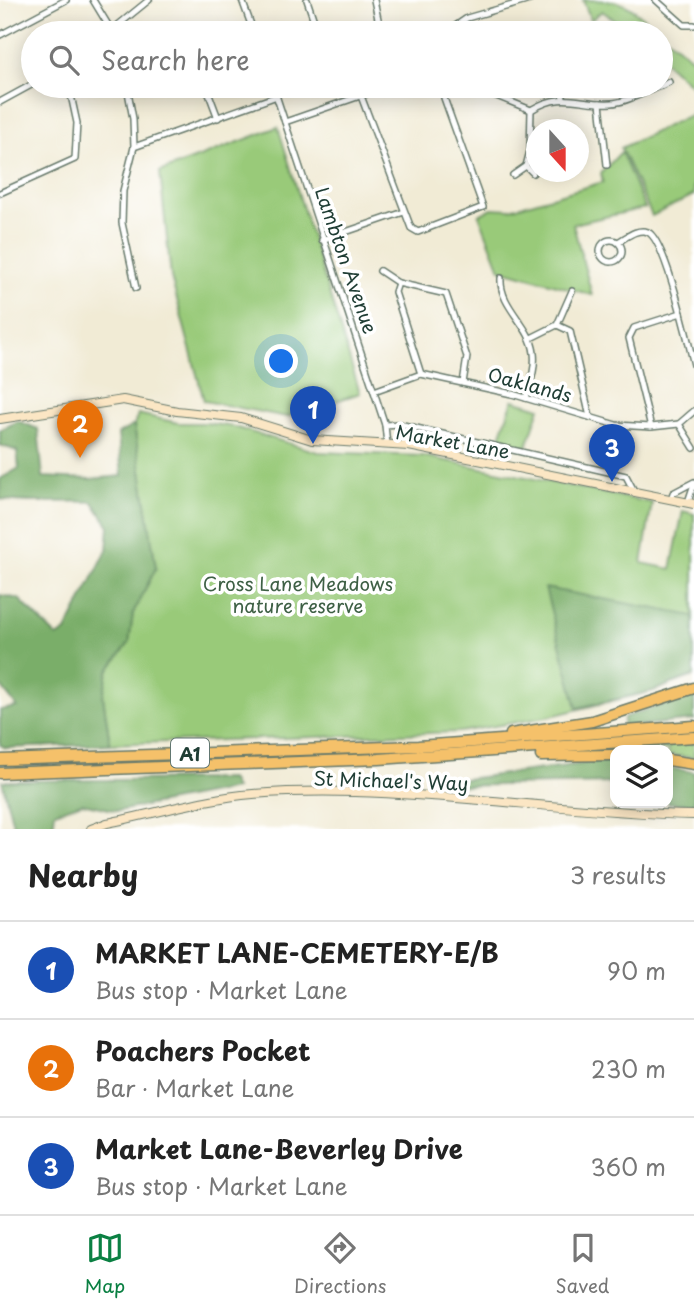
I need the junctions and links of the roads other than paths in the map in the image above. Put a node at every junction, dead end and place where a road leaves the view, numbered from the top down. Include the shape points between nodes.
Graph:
1 (66, 0) edge
2 (93, 0) edge
3 (149, 0) edge
4 (242, 0) edge
5 (307, 0) edge
6 (374, 0) edge
7 (530, 0) edge
8 (656, 0) edge
9 (505, 3) edge
10 (26, 21) edge
11 (106, 21) edge
12 (125, 21) edge
13 (250, 21) edge
14 (312, 21) edge
15 (378, 21) edge
16 (463, 21) edge
17 (21, 24) edge
18 (694, 25) edge
19 (0, 35) edge
20 (21, 90) edge
21 (72, 98) edge
22 (130, 98) edge
23 (210, 98) edge
24 (272, 98) edge
25 (278, 98) edge
26 (355, 98) edge
27 (362, 98) edge
28 (444, 98) edge
29 (502, 98) edge
30 (559, 98) edge
31 (569, 98) edge
32 (628, 98) edge
33 (0, 102) edge
34 (600, 103) junction
35 (531, 110) junction
36 (218, 118) junction
37 (531, 119) edge
38 (285, 122) junction
39 (134, 147) junction
40 (607, 165) dead end
41 (526, 166) edge
42 (513, 175) dead end
43 (0, 193) edge
44 (404, 212) junction
45 (323, 240) junction
46 (618, 242) junction
47 (380, 271) dead end
48 (501, 278) dead end
49 (398, 283) junction
50 (136, 288) dead end
51 (572, 291) dead end
52 (681, 313) junction
53 (557, 325) junction
54 (531, 338) junction
55 (694, 365) edge
56 (421, 374) junction
57 (463, 383) junction
58 (374, 391) junction
59 (526, 398) junction
60 (694, 411) edge
61 (590, 417) junction
62 (0, 419) edge
63 (679, 424) junction
64 (385, 425) junction
65 (651, 427) junction
66 (387, 445) junction
67 (694, 448) edge
68 (694, 483) edge
69 (634, 491) junction
70 (671, 499) junction
71 (691, 503) edge
72 (694, 688) edge
73 (694, 726) edge
74 (694, 737) edge
75 (380, 747) junction
76 (610, 755) edge
77 (412, 757) junction
78 (0, 760) edge
79 (673, 761) edge
80 (694, 764) edge
81 (0, 772) edge
82 (694, 815) edge
83 (91, 829) edge

1 - 10 street
2 - 11 street
3 - 12 street
4 - 13 street
5 - 14 street
6 - 15 street
7 - 9 street
8 - 18 street via 684,25
9 - 16 street
17 - 19 street
20 - 33 street
21 - 43 street via 77,123 75,159
22 - 39 street
23 - 36 street
24 - 36 street
25 - 38 street, Lambton Avenue
26 - 38 street
27 - 44 street
28 - 44 street via 483,207 418,232
29 - 35 street
30 - 35 street
31 - 34 street
32 - 34 street
34 - 40 street
35 - 37 street
36 - 39 street
38 - 45 street, Lambton Avenue
39 - 50 street via 121,208
41 - 42 street
44 - 45 street
45 - 58 street, Lambton Avenue
46 - 46 street via 620,258 604,260 602,244
46 - 52 street via 635,232 646,231 654,237
47 - 49 street
48 - 54 street via 500,291
49 - 56 street via 395,292
49 - 57 street via 446,294 467,357
51 - 53 street
52 - 55 street
52 - 65 street via 634,328 629,338
53 - 54 street
53 - 61 street via 570,331 575,343
54 - 59 street via 535,355
56 - 57 street, Oaklands
56 - 58 street
57 - 59 street, Oaklands
58 - 64 street, Lambton Avenue
59 - 61 street, Oaklands
60 - 63 street
61 - 65 street, Oaklands via 616,425
62 - 66 street, Market Lane via 123,400 242,418 312,440
63 - 65 street, Oaklands
63 - 67 street
64 - 66 street, Lambton Avenue
64 - 69 street via 626,476
66 - 69 street, Market Lane
68 - 70 street via 673,493
68 - 71 street
69 - 70 street, Market Lane
70 - 71 street, Market Lane
72 - 75 highway via 579,724
73 - 75 highway, A1
74 - 77 highway, A1
75 - 78 highway, A1
76 - 77 highway
77 - 81 highway, A1
79 - 80 highway
82 - 83 street, St Michael's Way via 385,793 293,793 219,799

